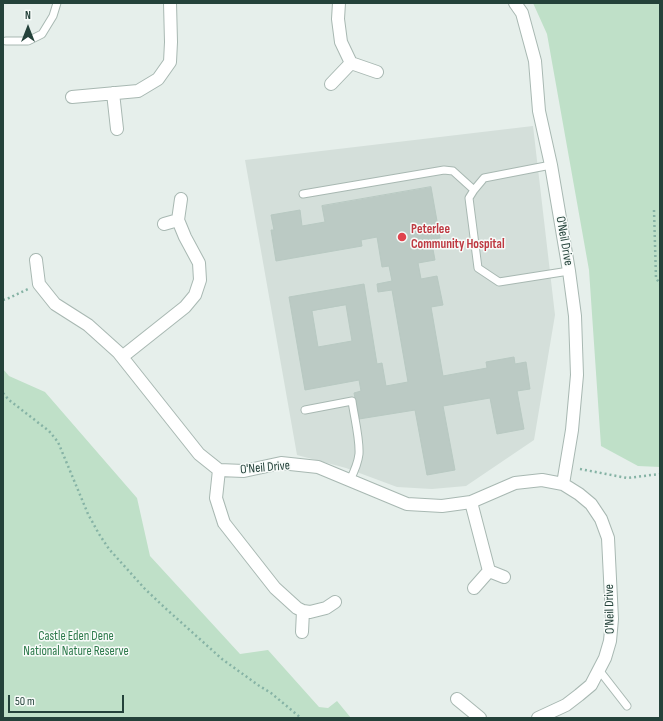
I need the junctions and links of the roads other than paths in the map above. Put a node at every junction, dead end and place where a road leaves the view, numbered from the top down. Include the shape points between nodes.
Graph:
1 (56, 3) edge
2 (170, 3) edge
3 (339, 3) edge
4 (515, 3) edge
5 (6, 41) dead end
6 (351, 63) junction
7 (377, 72) dead end
8 (331, 84) dead end
9 (114, 94) junction
10 (72, 97) dead end
11 (117, 129) dead end
12 (550, 165) junction
13 (474, 190) junction
14 (303, 194) dead end
15 (181, 199) dead end
16 (178, 220) junction
17 (164, 224) dead end
18 (36, 260) dead end
19 (569, 271) junction
20 (122, 357) junction
21 (305, 410) dead end
22 (219, 470) junction
23 (350, 480) junction
24 (563, 484) junction
25 (471, 502) junction
26 (489, 571) junction
27 (504, 577) dead end
28 (474, 588) dead end
29 (335, 602) dead end
30 (304, 611) junction
31 (302, 632) dead end
32 (599, 670) junction
33 (457, 699) dead end
34 (627, 706) dead end
35 (480, 718) edge
36 (538, 718) edge

1 - 5 lane via 53,16 42,34 28,41
2 - 9 street via 170,62 158,79 138,91
3 - 6 street via 341,42
4 - 12 street, O'Neil Drive via 522,13 535,61 539,111
6 - 7 street
6 - 8 street
9 - 10 street
9 - 11 street
12 - 13 lane via 484,178
12 - 19 street, O'Neil Drive
13 - 14 lane via 453,171 444,170
13 - 19 lane via 469,198 478,268 498,282
15 - 16 street
16 - 17 street
16 - 20 street via 199,263 200,280 195,295 185,307
18 - 20 street via 38,284 56,304 88,325
19 - 24 street, O'Neil Drive via 575,316 577,375 572,430
20 - 22 street via 199,454
21 - 23 lane via 352,401 359,453
22 - 23 street, O'Neil Drive via 244,471 281,463 318,467
22 - 30 street via 216,498 224,523 275,588
23 - 25 street, O'Neil Drive via 407,504 442,506
24 - 25 street, O'Neil Drive via 542,480 516,483
24 - 32 street, O'Neil Drive via 591,504 601,519 608,538 612,619 610,641
25 - 26 street
26 - 27 street
26 - 28 street
29 - 30 street via 326,608
30 - 31 street
32 - 34 lane
32 - 36 street, O'Neil Drive via 591,685 579,695 566,705
33 - 35 street

